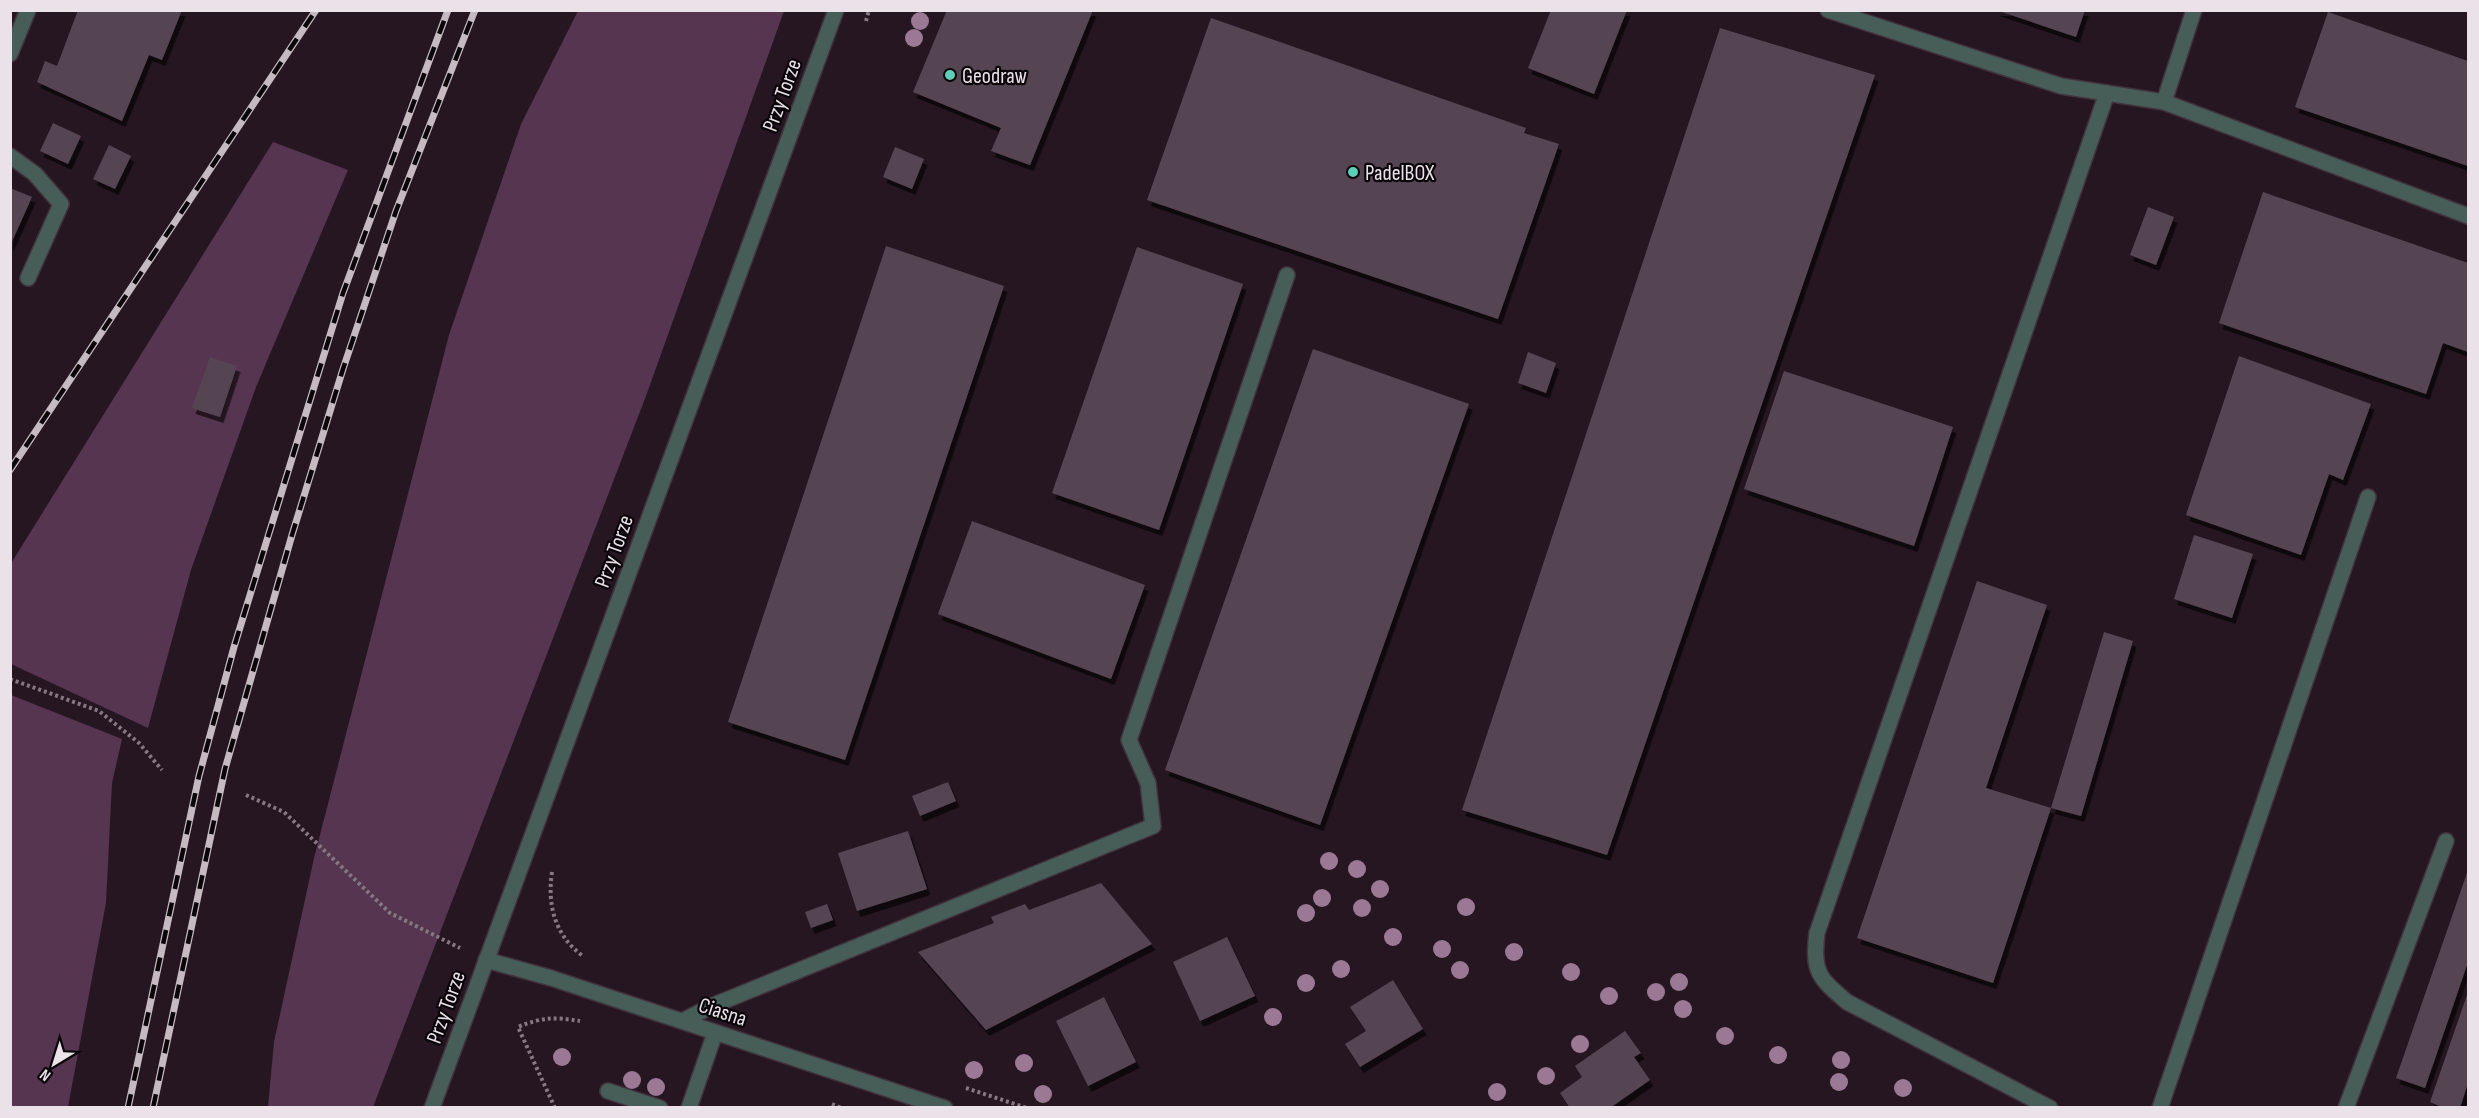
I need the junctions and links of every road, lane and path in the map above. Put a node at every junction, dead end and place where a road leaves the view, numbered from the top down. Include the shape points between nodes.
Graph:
1 (28, 10) edge
2 (836, 10) edge
3 (869, 10) edge
4 (1828, 10) edge
5 (2194, 10) edge
6 (862, 32) dead end
7 (10, 54) edge
8 (2107, 93) junction
9 (2164, 102) junction
10 (10, 156) edge
11 (2469, 216) edge
12 (1287, 275) dead end
13 (28, 278) dead end
14 (2368, 497) dead end
15 (10, 679) edge
16 (162, 770) dead end
17 (246, 795) dead end
18 (2446, 841) dead end
19 (553, 864) dead end
20 (578, 952) dead end
21 (486, 960) junction
22 (583, 1021) dead end
23 (682, 1021) junction
24 (715, 1032) junction
25 (608, 1091) dead end
26 (831, 1104) dead end
27 (432, 1107) edge
28 (555, 1107) edge
29 (660, 1107) edge
30 (689, 1107) edge
31 (841, 1107) edge
32 (945, 1107) edge
33 (2050, 1107) edge
34 (2160, 1107) edge
35 (2346, 1107) edge

1 - 7 street
2 - 21 street, Przy Torze
3 - 6 path
4 - 8 street via 2061,86
5 - 9 street
8 - 9 street
8 - 33 street via 1817,933 1814,955 1822,981 1846,1002
9 - 11 street
10 - 13 street via 35,174 61,204
12 - 23 street via 1129,740 1148,783 1153,826
14 - 34 street
15 - 16 path via 99,711 140,743
17 - 21 path via 284,812 390,913
18 - 35 street
19 - 20 path via 553,916 566,941
21 - 23 street, Ciasna
21 - 27 street, Przy Torze
22 - 28 path via 556,1017 536,1019 518,1027
23 - 24 street, Ciasna
24 - 30 street
24 - 32 street, Ciasna
25 - 29 street
26 - 31 path

